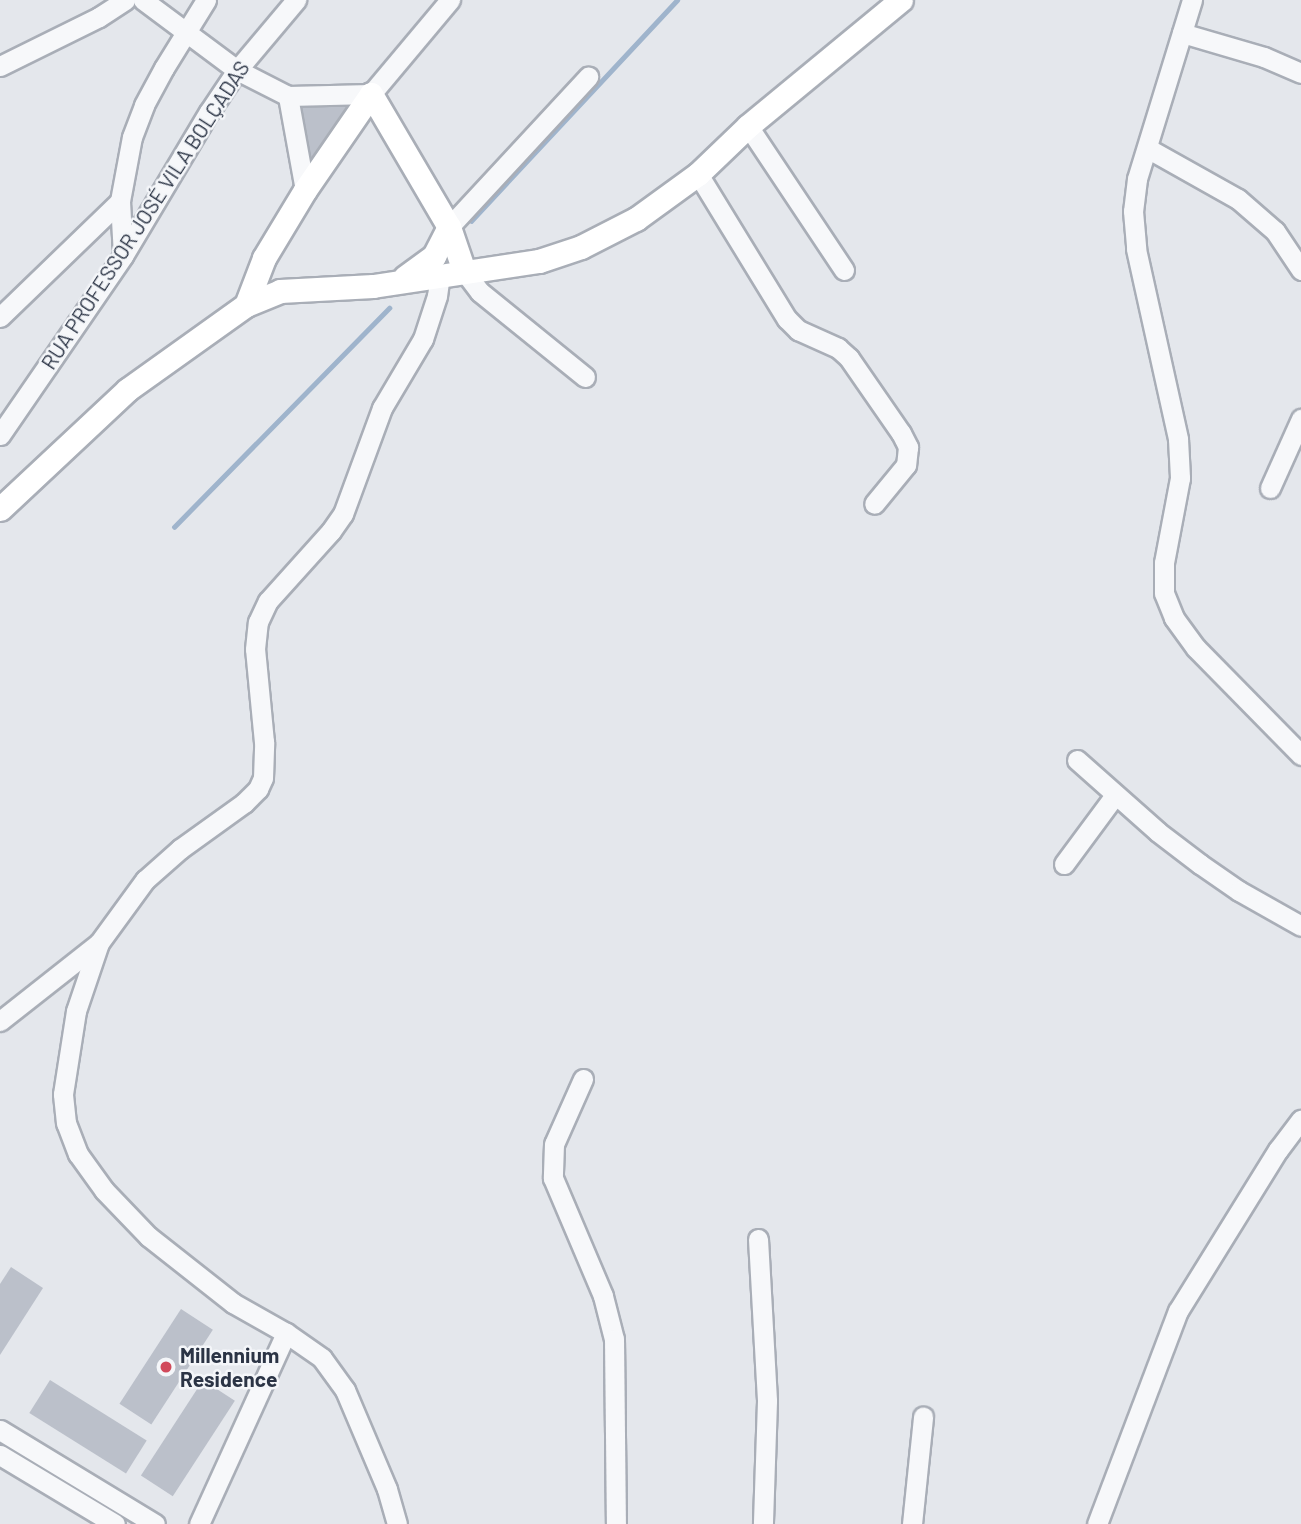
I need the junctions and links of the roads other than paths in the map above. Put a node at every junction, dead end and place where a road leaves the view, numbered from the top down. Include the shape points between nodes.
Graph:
1 (125, 0) edge
2 (143, 0) edge
3 (206, 0) edge
4 (296, 0) edge
5 (450, 0) edge
6 (901, 0) edge
7 (1192, 0) edge
8 (1182, 33) junction
9 (187, 34) junction
10 (0, 66) edge
11 (237, 70) junction
12 (1301, 73) edge
13 (588, 77) dead end
14 (371, 94) junction
15 (288, 96) junction
16 (748, 126) junction
17 (1147, 148) junction
18 (698, 174) junction
19 (305, 190) junction
20 (120, 201) junction
21 (449, 227) junction
22 (123, 256) junction
23 (264, 258) junction
24 (844, 270) dead end
25 (1301, 270) edge
26 (464, 271) junction
27 (440, 275) junction
28 (393, 282) junction
29 (280, 291) junction
30 (246, 305) junction
31 (0, 317) edge
32 (585, 377) dead end
33 (1301, 419) edge
34 (0, 435) edge
35 (1270, 488) dead end
36 (874, 504) dead end
37 (0, 509) edge
38 (1301, 755) edge
39 (1077, 760) dead end
40 (1115, 795) junction
41 (1064, 864) dead end
42 (1301, 926) edge
43 (99, 943) junction
44 (0, 1021) edge
45 (583, 1079) dead end
46 (1301, 1120) edge
47 (758, 1239) dead end
48 (286, 1333) junction
49 (923, 1417) dead end
50 (0, 1430) edge
51 (0, 1455) edge
52 (115, 1524) edge
53 (155, 1524) edge
54 (199, 1524) edge
55 (397, 1524) edge
56 (616, 1524) edge
57 (763, 1524) edge
58 (912, 1524) edge
59 (1097, 1524) edge

1 - 10 street
2 - 9 street
3 - 9 street
4 - 11 street, RUA PROFESSOR JOSÉ VILA BOLÇADAS
5 - 14 street
6 - 16 main road
7 - 8 street
8 - 12 street
8 - 17 street
9 - 11 street
9 - 20 street via 144,105 132,137
11 - 15 street
11 - 22 street, RUA PROFESSOR JOSÉ VILA BOLÇADAS
13 - 21 street
14 - 15 street
14 - 19 main road
14 - 21 main road
15 - 19 street
16 - 18 main road
16 - 24 street
17 - 25 street via 1238,200 1275,231
17 - 38 street via 1133,211 1136,249 1170,390 1180,478 1164,563 1164,593 1174,618 1196,648
18 - 26 main road via 636,219 581,247 539,261
18 - 36 street via 787,319 849,358 901,433 908,447 906,465
19 - 23 main road
20 - 22 street
20 - 31 street
21 - 26 main road
21 - 28 main road via 434,256
22 - 34 street, RUA PROFESSOR JOSÉ VILA BOLÇADAS
23 - 29 main road via 264,270
23 - 30 main road
26 - 27 main road
26 - 32 street via 480,292
27 - 28 main road
27 - 43 street via 423,340 382,408 343,514 268,601 258,622 255,649 265,762 258,789 162,864
28 - 29 main road
29 - 30 main road
30 - 37 main road via 127,390
33 - 35 street
39 - 40 street
40 - 41 street
40 - 42 street via 1229,885
43 - 44 street
43 - 48 street via 76,1011 63,1094 66,1123 78,1154 104,1190 149,1237 233,1303
45 - 56 street via 554,1144 553,1178 603,1296 614,1339
46 - 59 street via 1178,1311
47 - 57 street via 766,1401
48 - 54 street
48 - 55 street via 321,1359 345,1391
49 - 58 street
50 - 53 street
51 - 52 street

